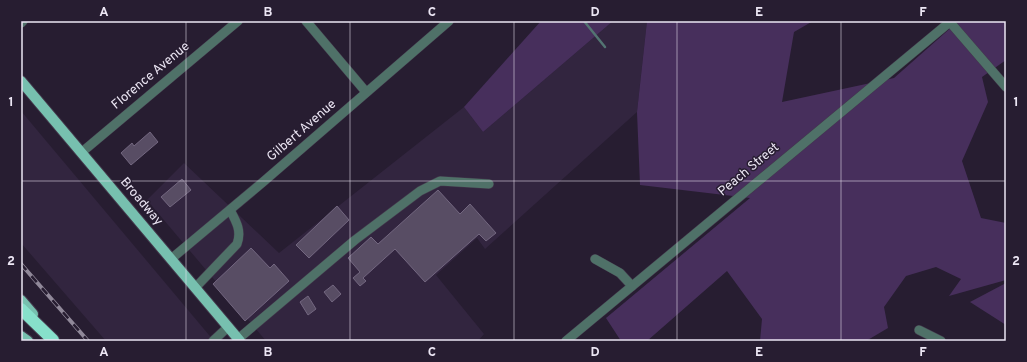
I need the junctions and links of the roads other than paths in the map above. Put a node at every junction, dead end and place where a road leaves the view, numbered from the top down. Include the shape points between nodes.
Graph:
1 (238, 21) edge
2 (306, 21) edge
3 (449, 21) edge
4 (950, 21) edge
5 (21, 80) edge
6 (1006, 87) edge
7 (366, 92) junction
8 (82, 152) junction
9 (489, 184) dead end
10 (230, 210) junction
11 (171, 259) junction
12 (595, 259) dead end
13 (632, 286) junction
14 (195, 288) junction
15 (21, 300) edge
16 (21, 309) edge
17 (228, 327) junction
18 (919, 330) dead end
19 (21, 336) edge
20 (53, 340) edge
21 (239, 340) edge
22 (24, 341) edge
23 (28, 341) edge
24 (213, 341) edge
25 (566, 341) edge
26 (941, 341) edge

1 - 8 street, Florence Avenue
2 - 7 street
3 - 7 street, Gilbert Avenue
4 - 6 street
4 - 13 street, Peach Street
5 - 8 main road, Broadway
7 - 10 street, Gilbert Avenue
8 - 11 main road, Broadway
9 - 21 street via 440,181 420,191 355,240
10 - 11 street, Gilbert Avenue
10 - 14 street via 238,226 240,236 237,244
11 - 14 main road, Broadway
12 - 13 street via 620,273
13 - 25 street, Peach Street
14 - 17 main road, Broadway
15 - 20 main road
16 - 20 highway
17 - 21 main road, Broadway
17 - 24 street
18 - 26 street
19 - 22 street
19 - 23 main road

